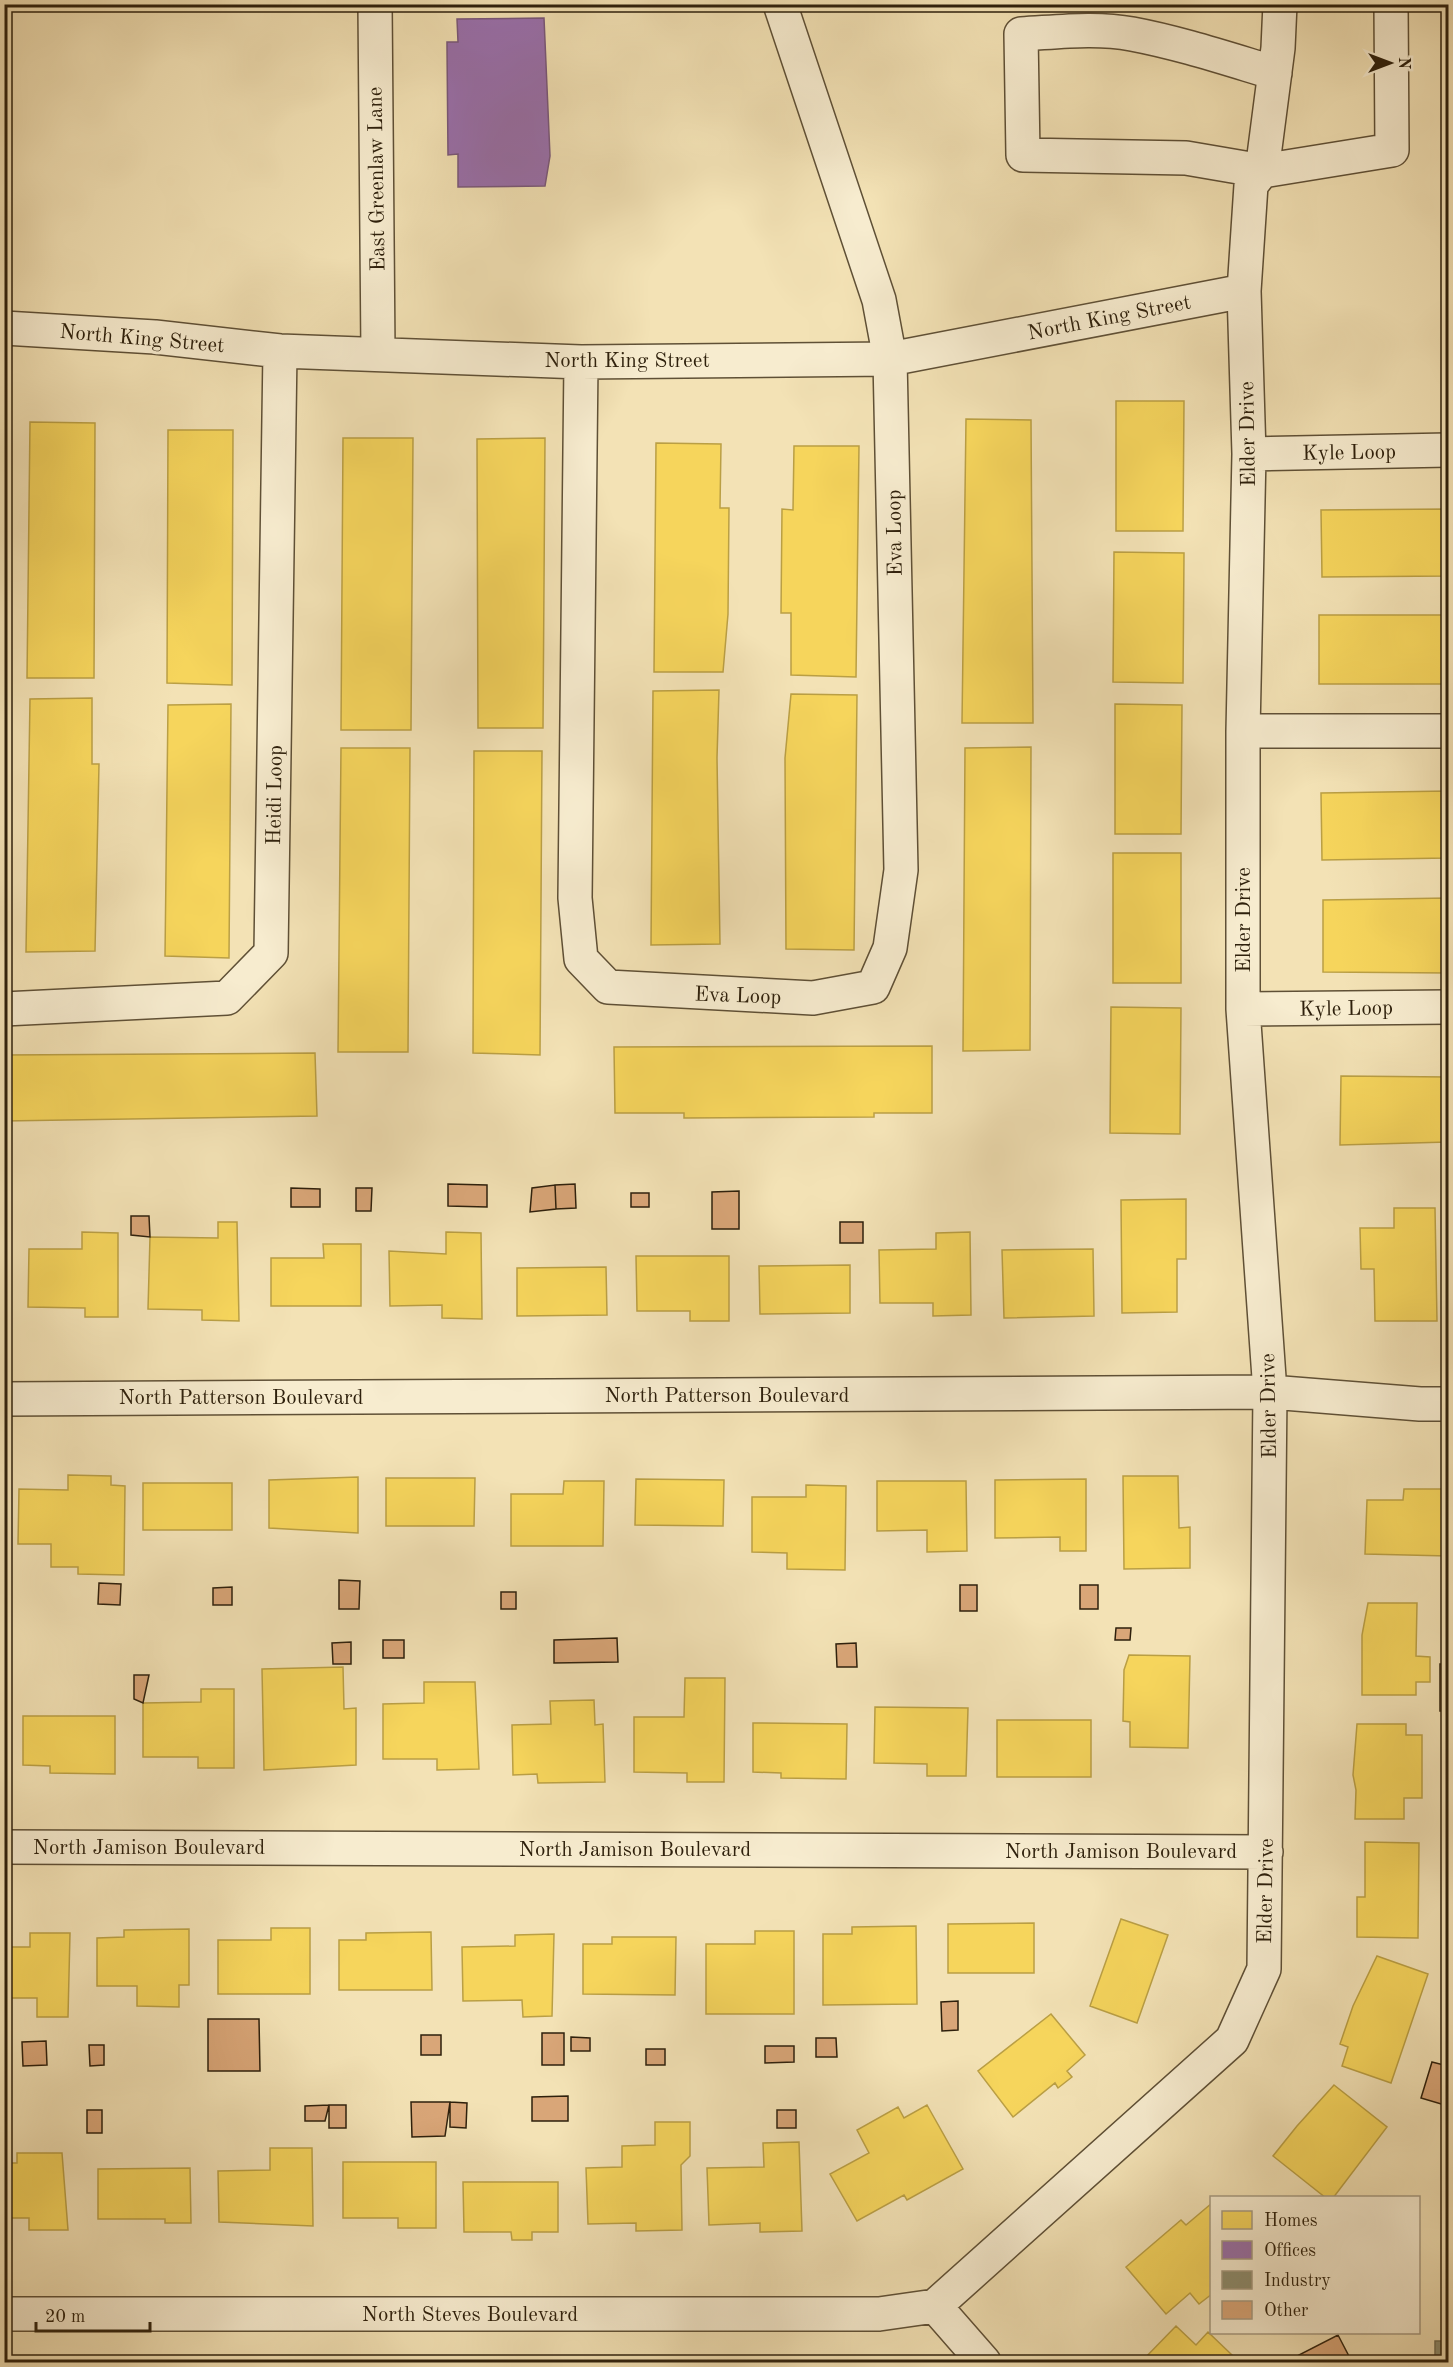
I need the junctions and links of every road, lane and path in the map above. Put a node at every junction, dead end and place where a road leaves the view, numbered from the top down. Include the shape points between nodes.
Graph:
1 (375, 4) edge
2 (780, 4) edge
3 (1280, 4) edge
4 (1391, 4) edge
5 (1275, 74) junction
6 (1262, 171) junction
7 (1244, 291) junction
8 (4, 328) edge
9 (280, 351) junction
10 (378, 353) junction
11 (890, 359) junction
12 (581, 362) junction
13 (1449, 450) edge
14 (1249, 454) junction
15 (1243, 731) junction
16 (1449, 731) edge
17 (1449, 1007) edge
18 (4, 1009) edge
19 (1243, 1009) junction
20 (1270, 1392) junction
21 (4, 1398) edge
22 (1449, 1404) edge
23 (4, 1847) edge
24 (1266, 1852) junction
25 (935, 2306) junction
26 (4, 2314) edge
27 (984, 2362) edge

1 - 10 street, East Greenlaw Lane
2 - 11 street via 879,300
3 - 5 street, Elder Drive
4 - 6 street via 1392,150
5 - 6 street, Elder Drive
5 - 6 street via 1130,34 1079,30 1021,34 1023,155 1186,158
6 - 7 street, Elder Drive via 1251,185
7 - 11 street, North King Street
7 - 14 street, Elder Drive
8 - 9 street, North King Street via 155,337
9 - 10 street, North King Street
9 - 18 street, Heidi Loop via 271,953 227,998
10 - 12 street, North King Street
11 - 12 street, North King Street
11 - 12 street, Eva Loop via 901,870 890,948 873,987 813,998 608,987 581,959 575,898
13 - 14 street, Kyle Loop
14 - 15 street, Elder Drive
15 - 16 street
15 - 19 street, Elder Drive
17 - 19 street, Kyle Loop
19 - 20 street, Elder Drive
20 - 21 street, North Patterson Boulevard
20 - 22 street, North Patterson Boulevard
20 - 24 street, Elder Drive
23 - 24 street, North Jamison Boulevard
24 - 25 street, Elder Drive via 1264,1968 1232,2040
25 - 26 street, North Steves Boulevard via 879,2314
25 - 27 street

